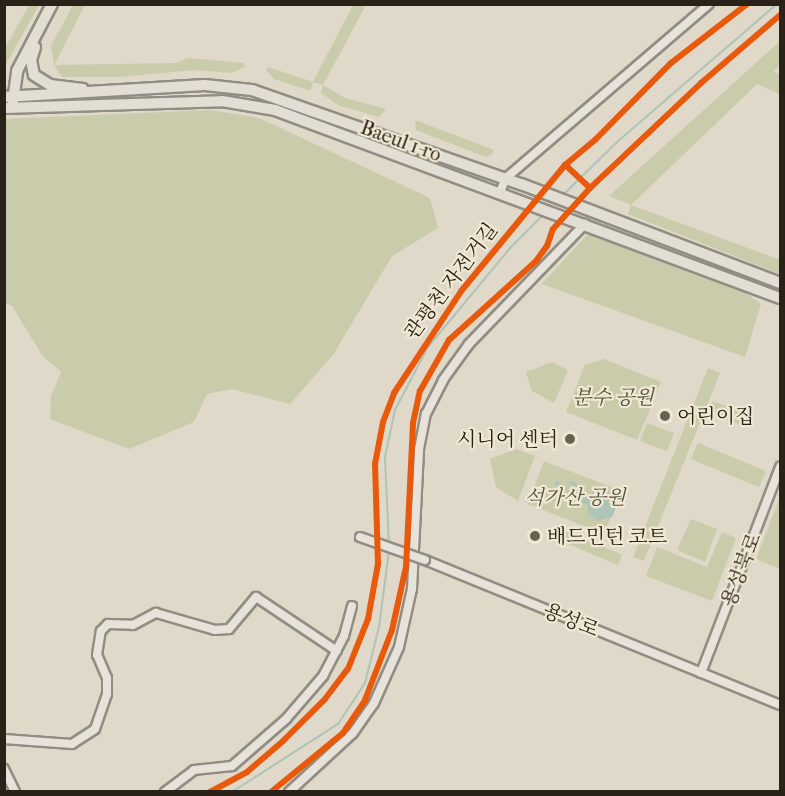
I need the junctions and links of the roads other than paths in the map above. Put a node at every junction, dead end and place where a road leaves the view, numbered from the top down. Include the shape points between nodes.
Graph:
1 (52, 4) edge
2 (709, 4) edge
3 (34, 38) junction
4 (94, 93) junction
5 (9, 102) edge
6 (506, 178) junction
7 (505, 193) junction
8 (582, 223) junction
9 (780, 283) edge
10 (780, 298) edge
11 (780, 467) edge
12 (360, 537) dead end
13 (352, 606) dead end
14 (338, 651) junction
15 (701, 673) junction
16 (780, 705) edge
17 (4, 740) edge
18 (4, 769) edge
19 (15, 792) edge
20 (165, 792) edge
21 (289, 792) edge

1 - 3 main road
2 - 6 street
3 - 4 main road via 34,75 50,85
3 - 5 main road via 17,71
4 - 5 main road, Baeul 1-ro
4 - 6 main road, Baeul 1-ro via 206,85 252,90
5 - 7 main road, Baeul 1-ro via 222,101 250,105 275,110
6 - 7 street
6 - 9 main road, Baeul 1-ro
7 - 8 main road, Baeul 1-ro
8 - 10 main road, Baeul 1-ro
8 - 21 street via 469,344 443,380 426,414 419,449 412,589 399,647 374,703 353,733
11 - 15 street, 용성북로
12 - 15 street, 용성로, bridge
13 - 14 street
14 - 17 street via 256,597 229,629 215,630 156,613 133,625 108,624 101,631 97,655 106,678 106,694 96,729 72,744
14 - 20 street via 307,696 232,766 194,771
15 - 16 street, 용성로
18 - 19 street

